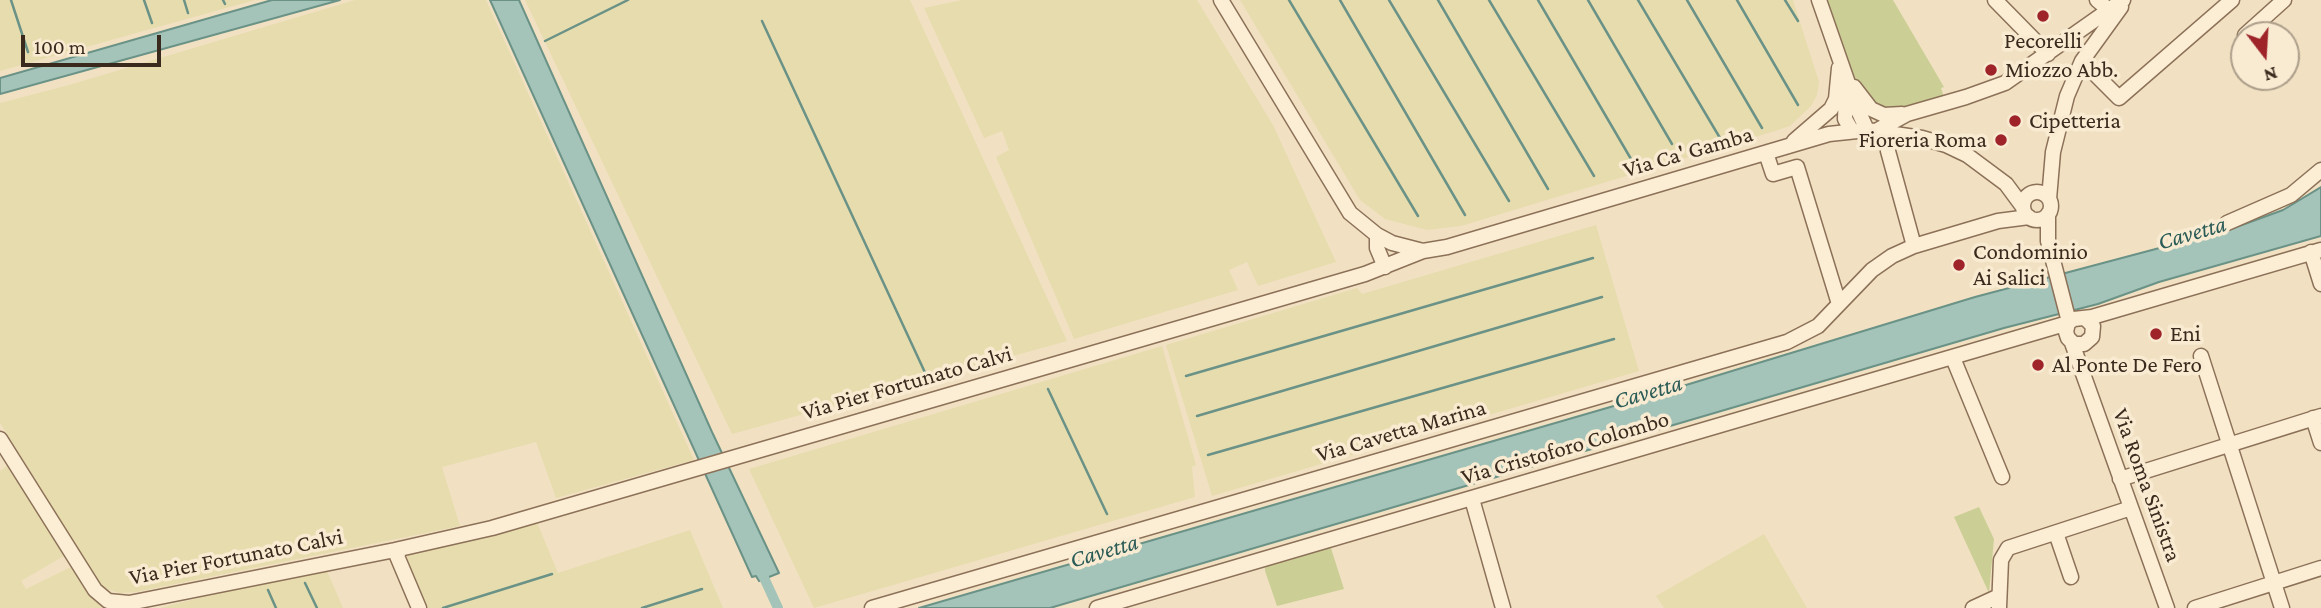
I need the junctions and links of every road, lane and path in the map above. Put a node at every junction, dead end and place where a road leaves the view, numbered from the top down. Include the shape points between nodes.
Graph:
1 (1221, 0) edge
2 (1819, 0) edge
3 (1995, 0) edge
4 (2125, 0) edge
5 (2232, 0) edge
6 (2284, 0) edge
7 (2103, 5) edge
8 (2261, 21) edge
9 (2082, 29) junction
10 (2098, 38) junction
11 (2070, 39) junction
12 (2048, 54) junction
13 (2082, 61) junction
14 (1843, 70) junction
15 (1907, 114) junction
16 (1872, 130) junction
17 (1852, 131) junction
18 (1783, 148) junction
19 (1888, 151) dead end
20 (1766, 153) junction
21 (2321, 170) edge
22 (2050, 171) junction
23 (2029, 206) junction
24 (2048, 206) junction
25 (2227, 223) dead end
26 (1377, 234) junction
27 (1914, 246) junction
28 (2050, 247) junction
29 (1423, 250) junction
30 (2316, 251) edge
31 (1385, 267) junction
32 (2321, 285) edge
33 (1839, 304) junction
34 (2134, 304) junction
35 (2073, 324) junction
36 (2090, 337) junction
37 (2201, 356) dead end
38 (1953, 358) junction
39 (2085, 378) junction
40 (2317, 417) edge
41 (0, 439) edge
42 (2321, 443) edge
43 (2230, 444) junction
44 (2002, 477) dead end
45 (2120, 479) junction
46 (1472, 499) junction
47 (2131, 508) junction
48 (2056, 533) junction
49 (400, 549) junction
50 (2321, 568) edge
51 (2071, 577) dead end
52 (2274, 583) junction
53 (1999, 602) edge
54 (419, 608) edge
55 (872, 608) edge
56 (1097, 608) edge
57 (1503, 608) edge
58 (1973, 608) edge
59 (2167, 608) edge
60 (2195, 608) edge
61 (2282, 608) edge

1 - 26 street, Via Ca' Gamba via 1350,214
2 - 14 street
3 - 12 street
4 - 7 street
4 - 10 street
5 - 13 street via 2119,98
6 - 8 street
7 - 9 street
9 - 10 street via 2095,27
9 - 11 street
10 - 11 street
10 - 13 street
11 - 12 street
12 - 15 street via 1994,88
13 - 22 street via 2067,96
14 - 15 street via 1871,109 1884,115
14 - 16 street
14 - 17 street via 1844,120
14 - 18 street via 1831,109
15 - 16 street
16 - 17 street, Via Ca' Gamba
16 - 23 street, Via Ca' Gamba via 1946,145 1975,159
17 - 18 street, Via Ca' Gamba
18 - 20 street, Via Ca' Gamba
19 - 27 street
20 - 29 street, Via Ca' Gamba via 1456,245
20 - 33 street via 1773,174 1797,167
21 - 25 street via 2291,195
22 - 23 street
22 - 24 street
23 - 24 street via 2042,218
23 - 24 street via 2042,193
23 - 27 street, Via Cavetta Marina via 2011,218
23 - 28 street, Via Ca' Gamba
24 - 28 street
26 - 29 street, Via Ca' Gamba via 1392,243
26 - 31 street
27 - 33 street, Via Cavetta Marina via 1872,270
28 - 35 street
29 - 31 street, Via Pier Fortunato Calvi
30 - 32 street
30 - 34 street
31 - 49 street, Via Pier Fortunato Calvi via 492,528
33 - 55 street, Via Cavetta Marina via 1818,326 1787,342
34 - 35 street
34 - 36 street via 2110,317
35 - 36 street via 2091,322
35 - 36 street, Via Cristoforo Colombo via 2079,345
35 - 38 street, Via Cristoforo Colombo
35 - 39 street, Via Roma Sinistra
36 - 39 street, Via Roma Sinistra
37 - 43 street
38 - 44 street
38 - 46 street, Via Cristoforo Colombo
39 - 45 street, Via Roma Sinistra
40 - 42 street
40 - 43 street
41 - 49 street, Via Pier Fortunato Calvi via 95,590 108,601 129,603
43 - 45 street
43 - 52 street
45 - 47 street, Via Roma Sinistra
46 - 56 street, Via Cristoforo Colombo
46 - 57 street
47 - 48 street
47 - 59 street, Via Roma Sinistra
48 - 51 street
48 - 53 street via 2008,548 2003,554
49 - 54 street via 397,556
50 - 52 street
52 - 60 street
52 - 61 street
53 - 58 street

